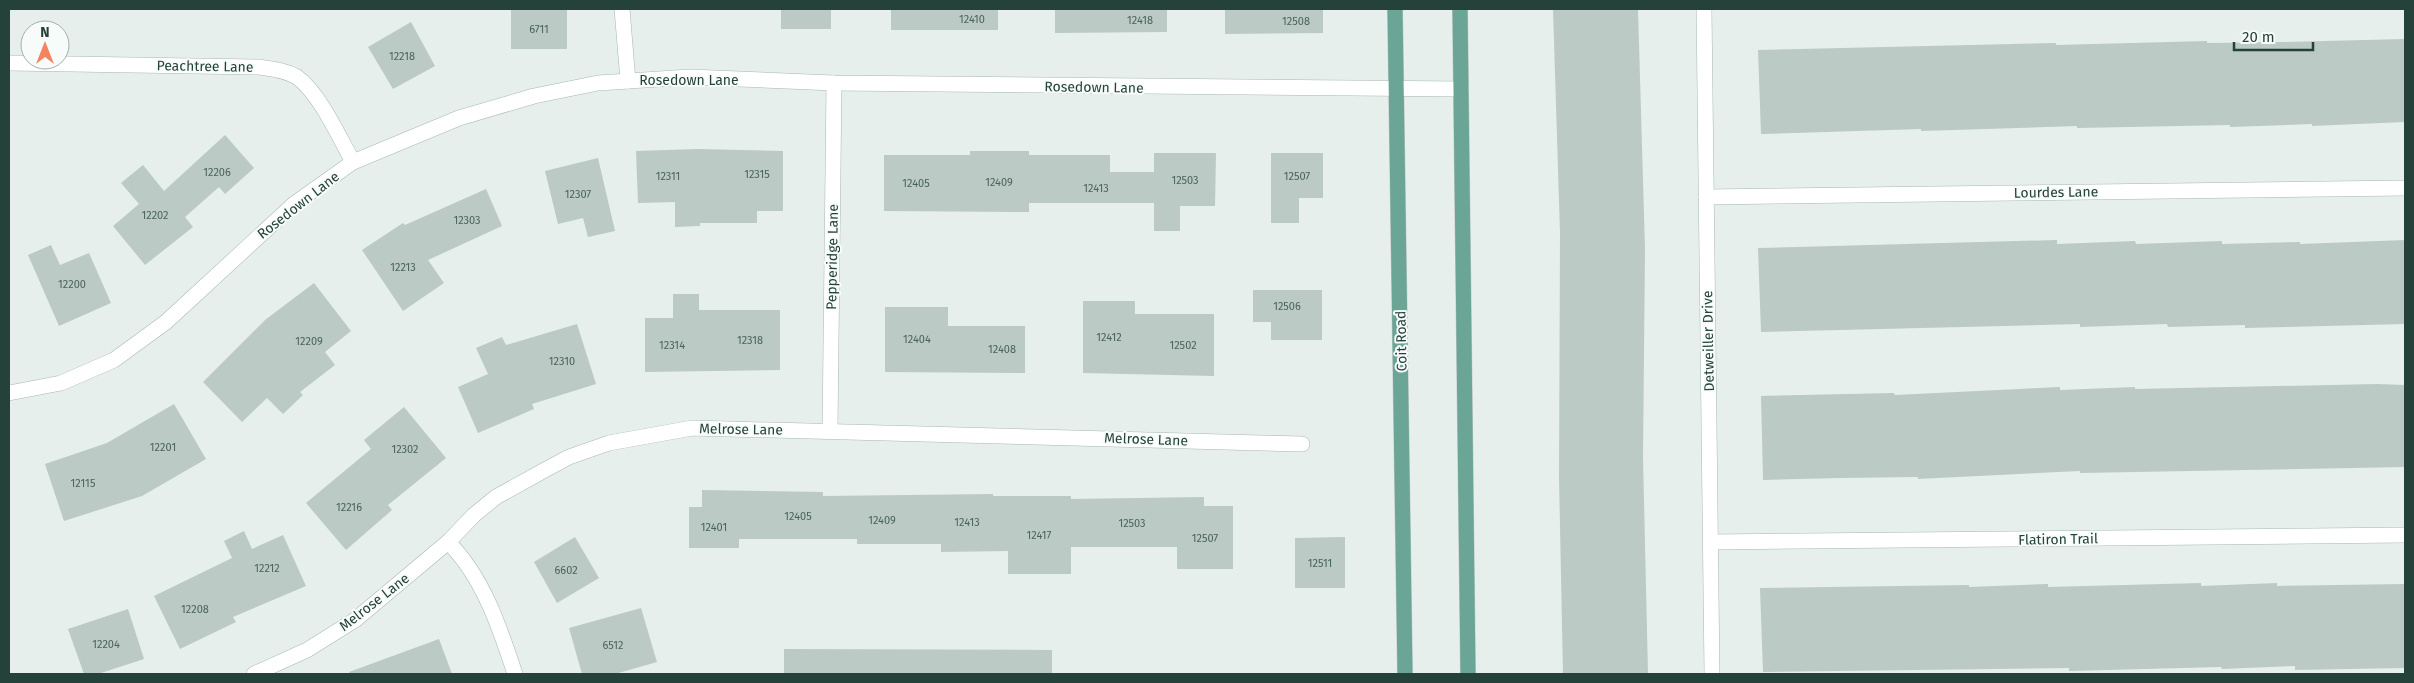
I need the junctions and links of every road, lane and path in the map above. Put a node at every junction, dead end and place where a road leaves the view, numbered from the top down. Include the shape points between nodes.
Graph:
1 (622, 9) edge
2 (1395, 9) edge
3 (1460, 9) edge
4 (1704, 9) edge
5 (9, 63) edge
6 (628, 81) junction
7 (834, 83) junction
8 (1398, 90) junction
9 (1461, 90) junction
10 (353, 162) junction
11 (2405, 188) edge
12 (1706, 196) junction
13 (9, 393) edge
14 (830, 430) junction
15 (1302, 444) dead end
16 (2405, 535) edge
17 (448, 542) junction
18 (1711, 542) junction
19 (254, 674) edge
20 (515, 674) edge
21 (1405, 674) edge
22 (1468, 674) edge
23 (1712, 674) edge

1 - 6 street
2 - 8 main road, Coit Road
3 - 9 main road
4 - 12 street, Detweiller Drive
5 - 10 street, Peachtree Lane via 283,70 298,78 311,93
6 - 7 street, Rosedown Lane via 690,77
6 - 10 street, Rosedown Lane via 598,82 534,96 459,118
7 - 8 street, Rosedown Lane
7 - 14 street, Pepperidge Lane
8 - 9 street, Rosedown Lane
8 - 21 main road, Coit Road
9 - 22 main road
10 - 13 street, Rosedown Lane via 294,204 166,322 114,360 61,383
11 - 12 street, Lourdes Lane
12 - 18 street, Detweiller Drive
14 - 15 street, Melrose Lane
14 - 17 street, Melrose Lane via 692,428 609,443 569,457 496,497
16 - 18 street, Flatiron Trail
17 - 19 street, Melrose Lane via 355,620 307,650
17 - 20 street via 462,556 487,600
18 - 23 street, Detweiller Drive

